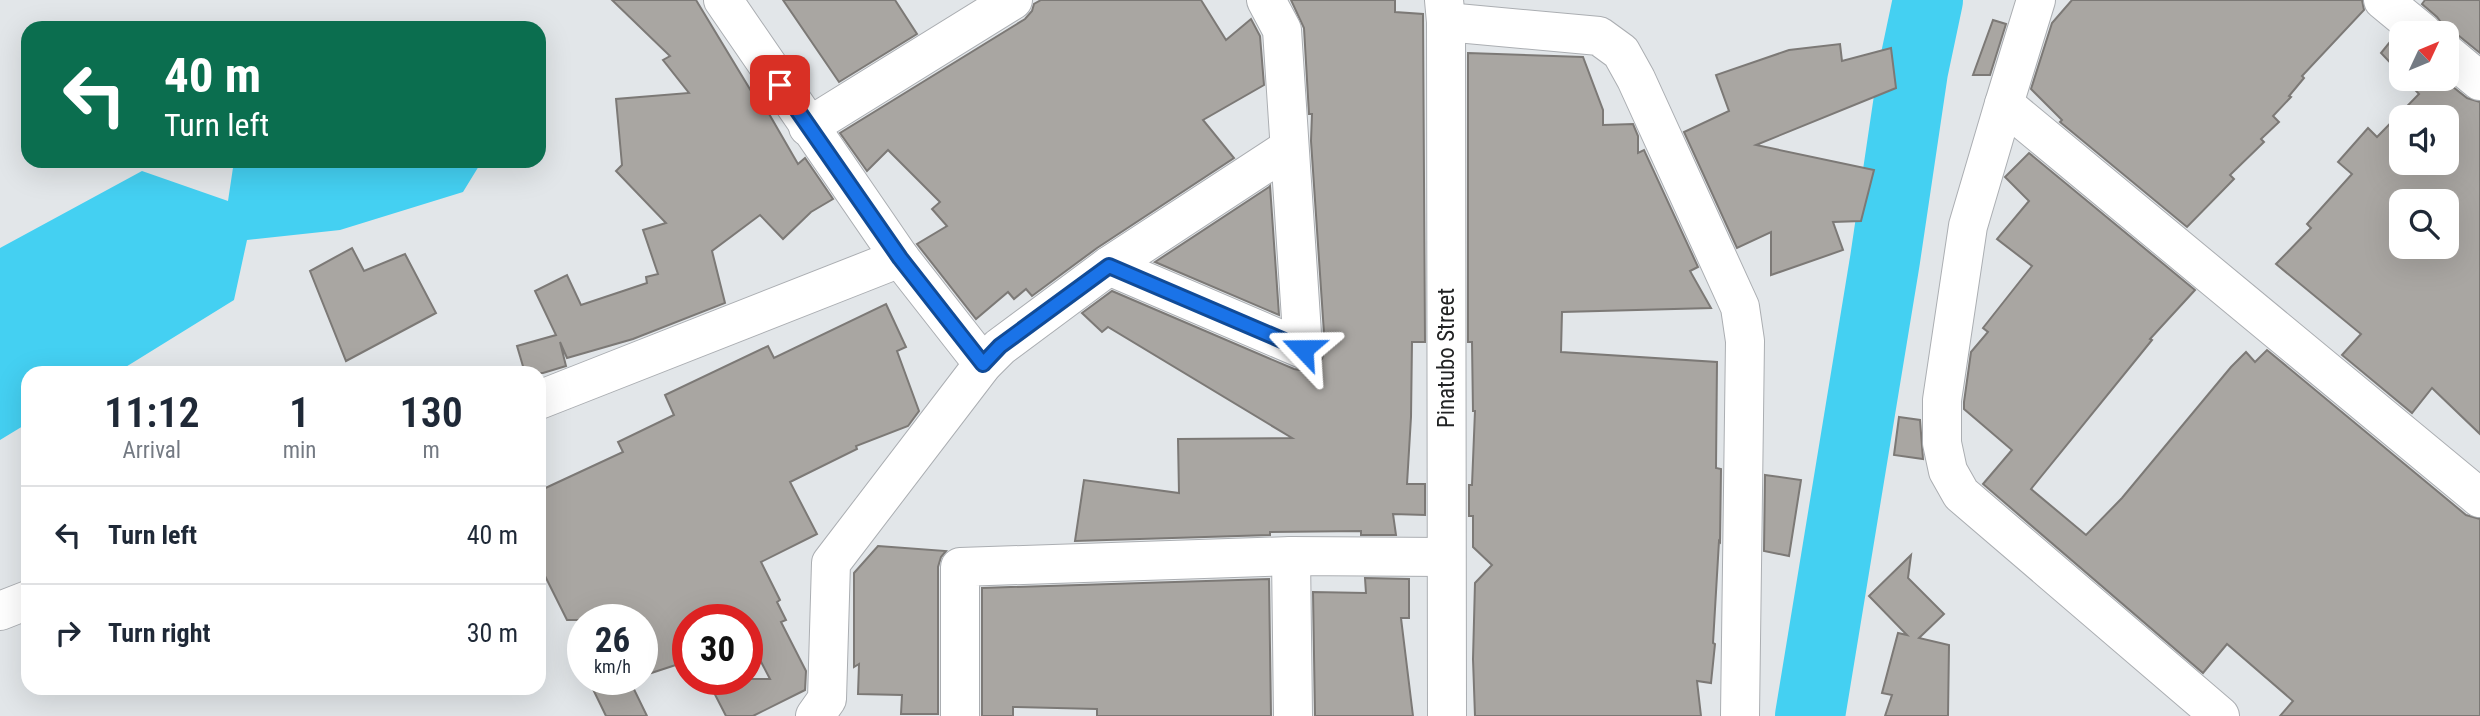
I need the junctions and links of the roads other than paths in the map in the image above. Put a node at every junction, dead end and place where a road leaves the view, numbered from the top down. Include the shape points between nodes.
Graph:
1 (723, 0) edge
2 (1013, 0) edge
3 (1266, 0) edge
4 (2036, 0) edge
5 (2383, 0) edge
6 (1445, 11) edge
7 (2408, 21) edge
8 (2459, 64) edge
9 (2480, 82) edge
10 (2004, 104) junction
11 (808, 127) junction
12 (1289, 148) junction
13 (900, 258) junction
14 (1109, 266) junction
15 (983, 364) junction
16 (546, 397) edge
17 (2480, 498) edge
18 (1291, 556) junction
19 (1445, 557) junction
20 (21, 603) edge
21 (0, 611) edge
22 (815, 716) edge
23 (960, 716) edge
24 (1293, 716) edge
25 (1447, 716) edge
26 (1740, 716) edge
27 (2220, 716) edge

1 - 11 street
2 - 11 street
3 - 12 street via 1282,30
4 - 10 street
5 - 7 street
6 - 19 street, Pinatubo Street
6 - 26 street via 1599,36 1621,52 1740,307 1745,341
8 - 9 street
10 - 17 street
10 - 27 street via 1961,265 1942,400 1942,443 1948,471 1961,494
11 - 13 street
12 - 14 street
12 - 14 street via 1303,349
13 - 15 street
13 - 16 street
14 - 15 street via 1000,346
15 - 22 street via 831,563 827,699
18 - 19 street
18 - 23 street via 960,567
18 - 24 street
19 - 25 street, Pinatubo Street
20 - 21 street

